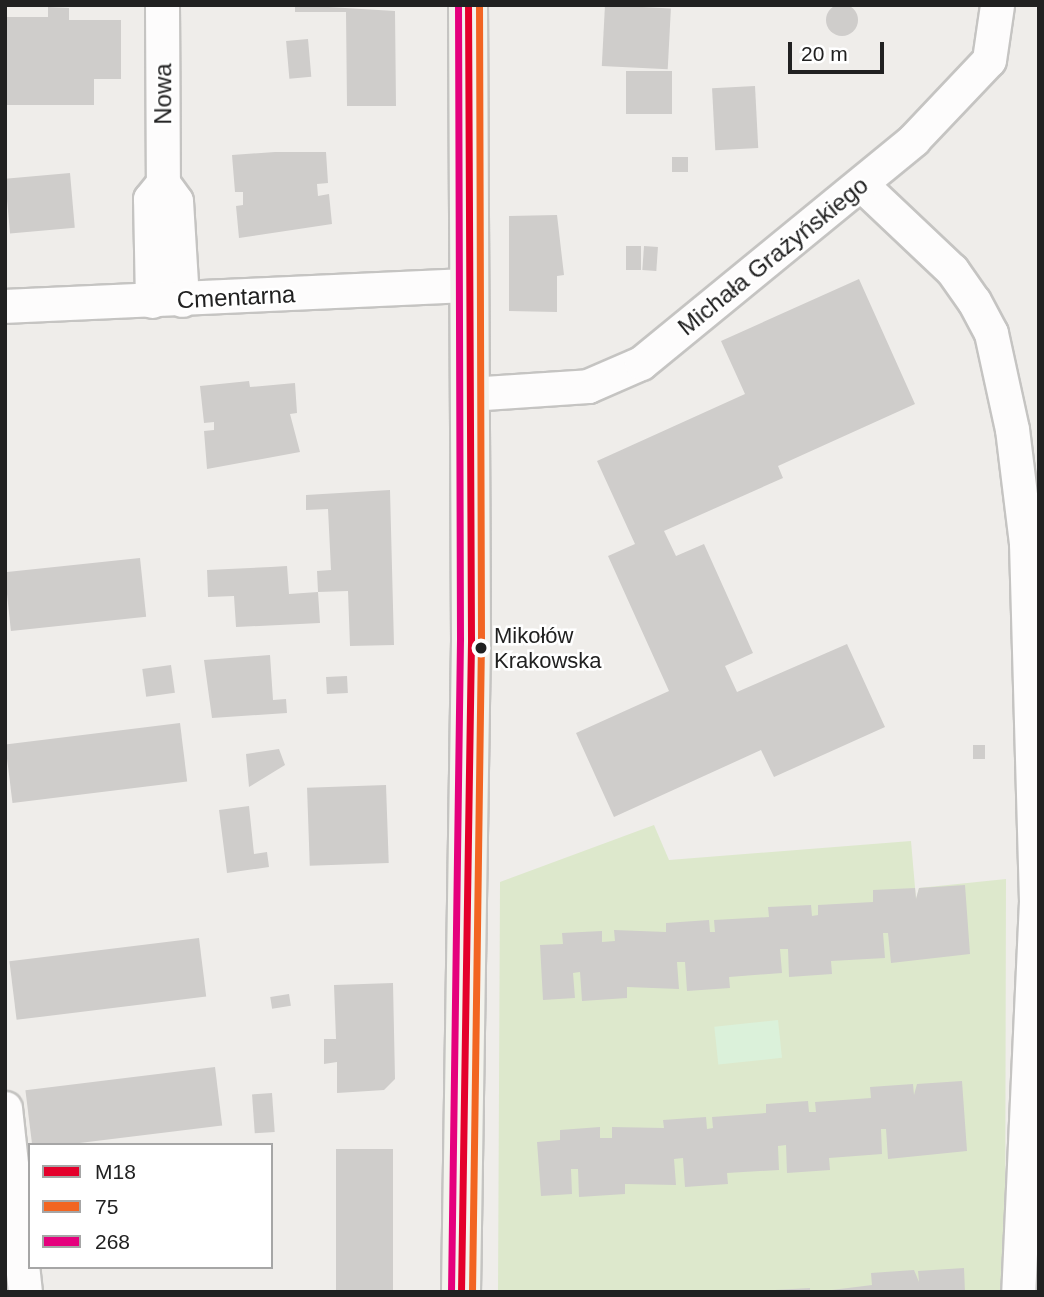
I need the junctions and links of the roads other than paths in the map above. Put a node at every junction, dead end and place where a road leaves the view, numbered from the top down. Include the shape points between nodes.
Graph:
1 (162, 5) edge
2 (468, 5) edge
3 (998, 5) edge
4 (862, 185) junction
5 (467, 285) junction
6 (167, 300) junction
7 (5, 306) edge
8 (469, 394) junction
9 (5, 1108) edge
10 (24, 1292) edge
11 (461, 1292) edge
12 (1018, 1292) edge

1 - 6 street, Nowa via 163,183 176,201
2 - 5 street
3 - 4 street, Michała Grażyńskiego via 989,60
4 - 8 street, Michała Grażyńskiego via 615,379
4 - 12 street via 952,270 974,301 991,332 1012,429 1026,543 1036,901
5 - 6 street, Cmentarna
5 - 8 street
6 - 7 street, Cmentarna
8 - 11 street
9 - 10 street

